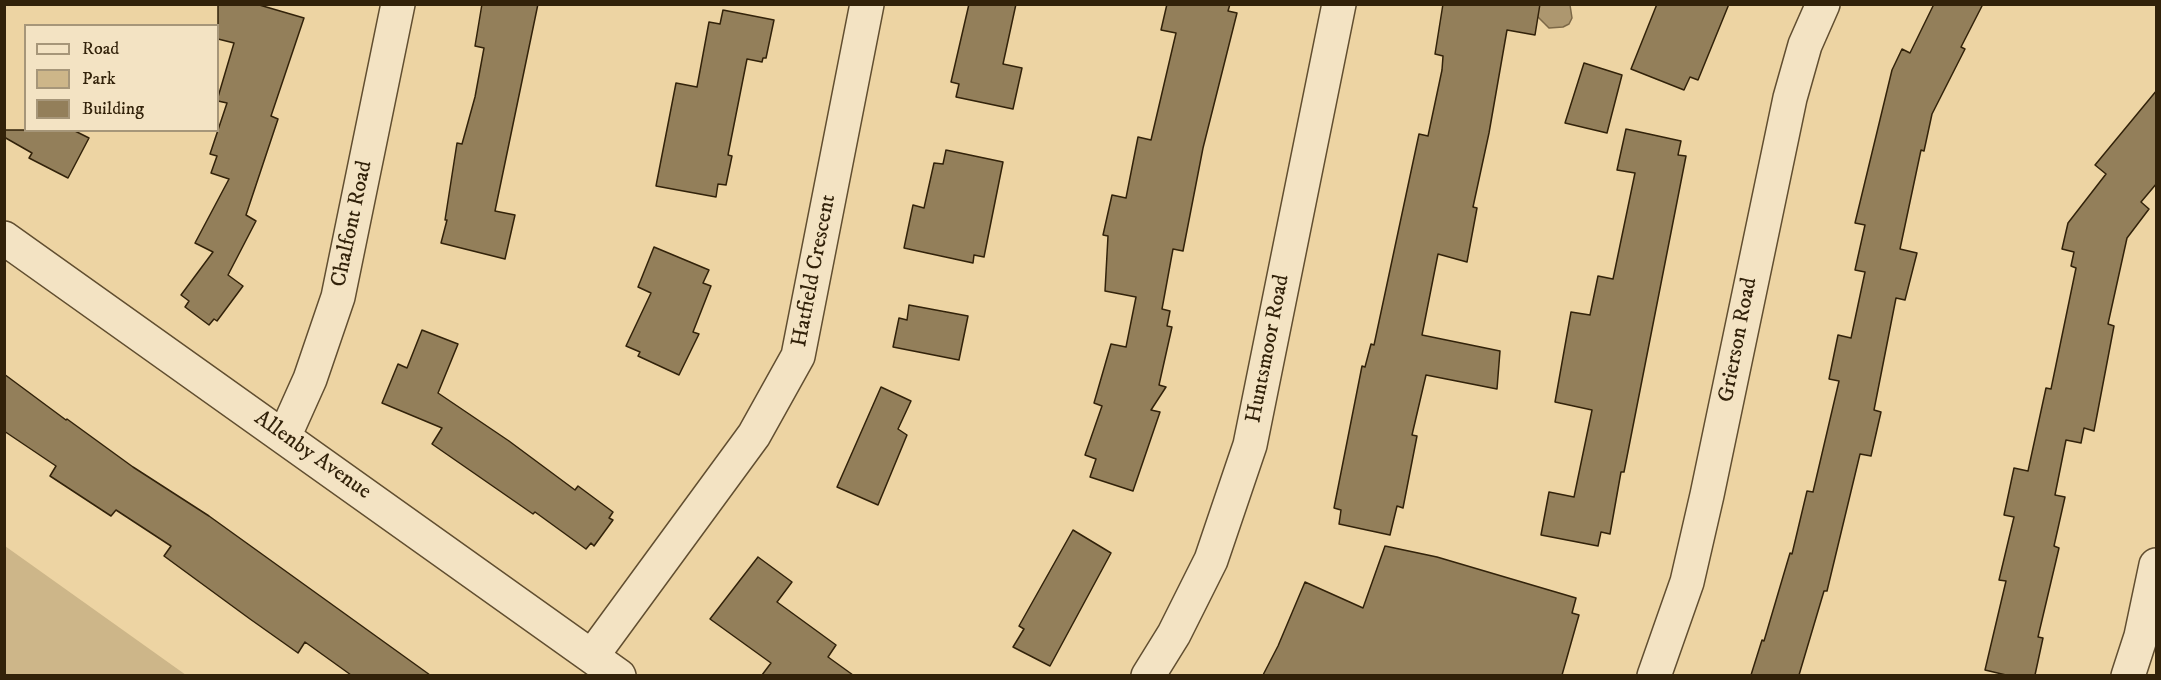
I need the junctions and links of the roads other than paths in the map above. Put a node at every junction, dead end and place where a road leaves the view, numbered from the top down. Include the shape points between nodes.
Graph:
1 (398, 4) edge
2 (867, 4) edge
3 (1339, 4) edge
4 (1823, 4) edge
5 (4, 238) edge
6 (285, 437) junction
7 (2157, 565) edge
8 (592, 656) junction
9 (619, 675) edge
10 (1148, 675) edge
11 (1654, 675) edge
12 (2128, 675) edge

1 - 6 street, Chalfont Road via 338,297
2 - 8 street, Hatfield Crescent via 798,356 754,435
3 - 10 street, Huntsmoor Road via 1250,445 1211,560 1174,634
4 - 11 street, Grierson Road via 1805,45 1790,98 1687,582
5 - 6 street, Allenby Avenue
6 - 8 street, Allenby Avenue
7 - 12 street
8 - 9 street, Allenby Avenue

